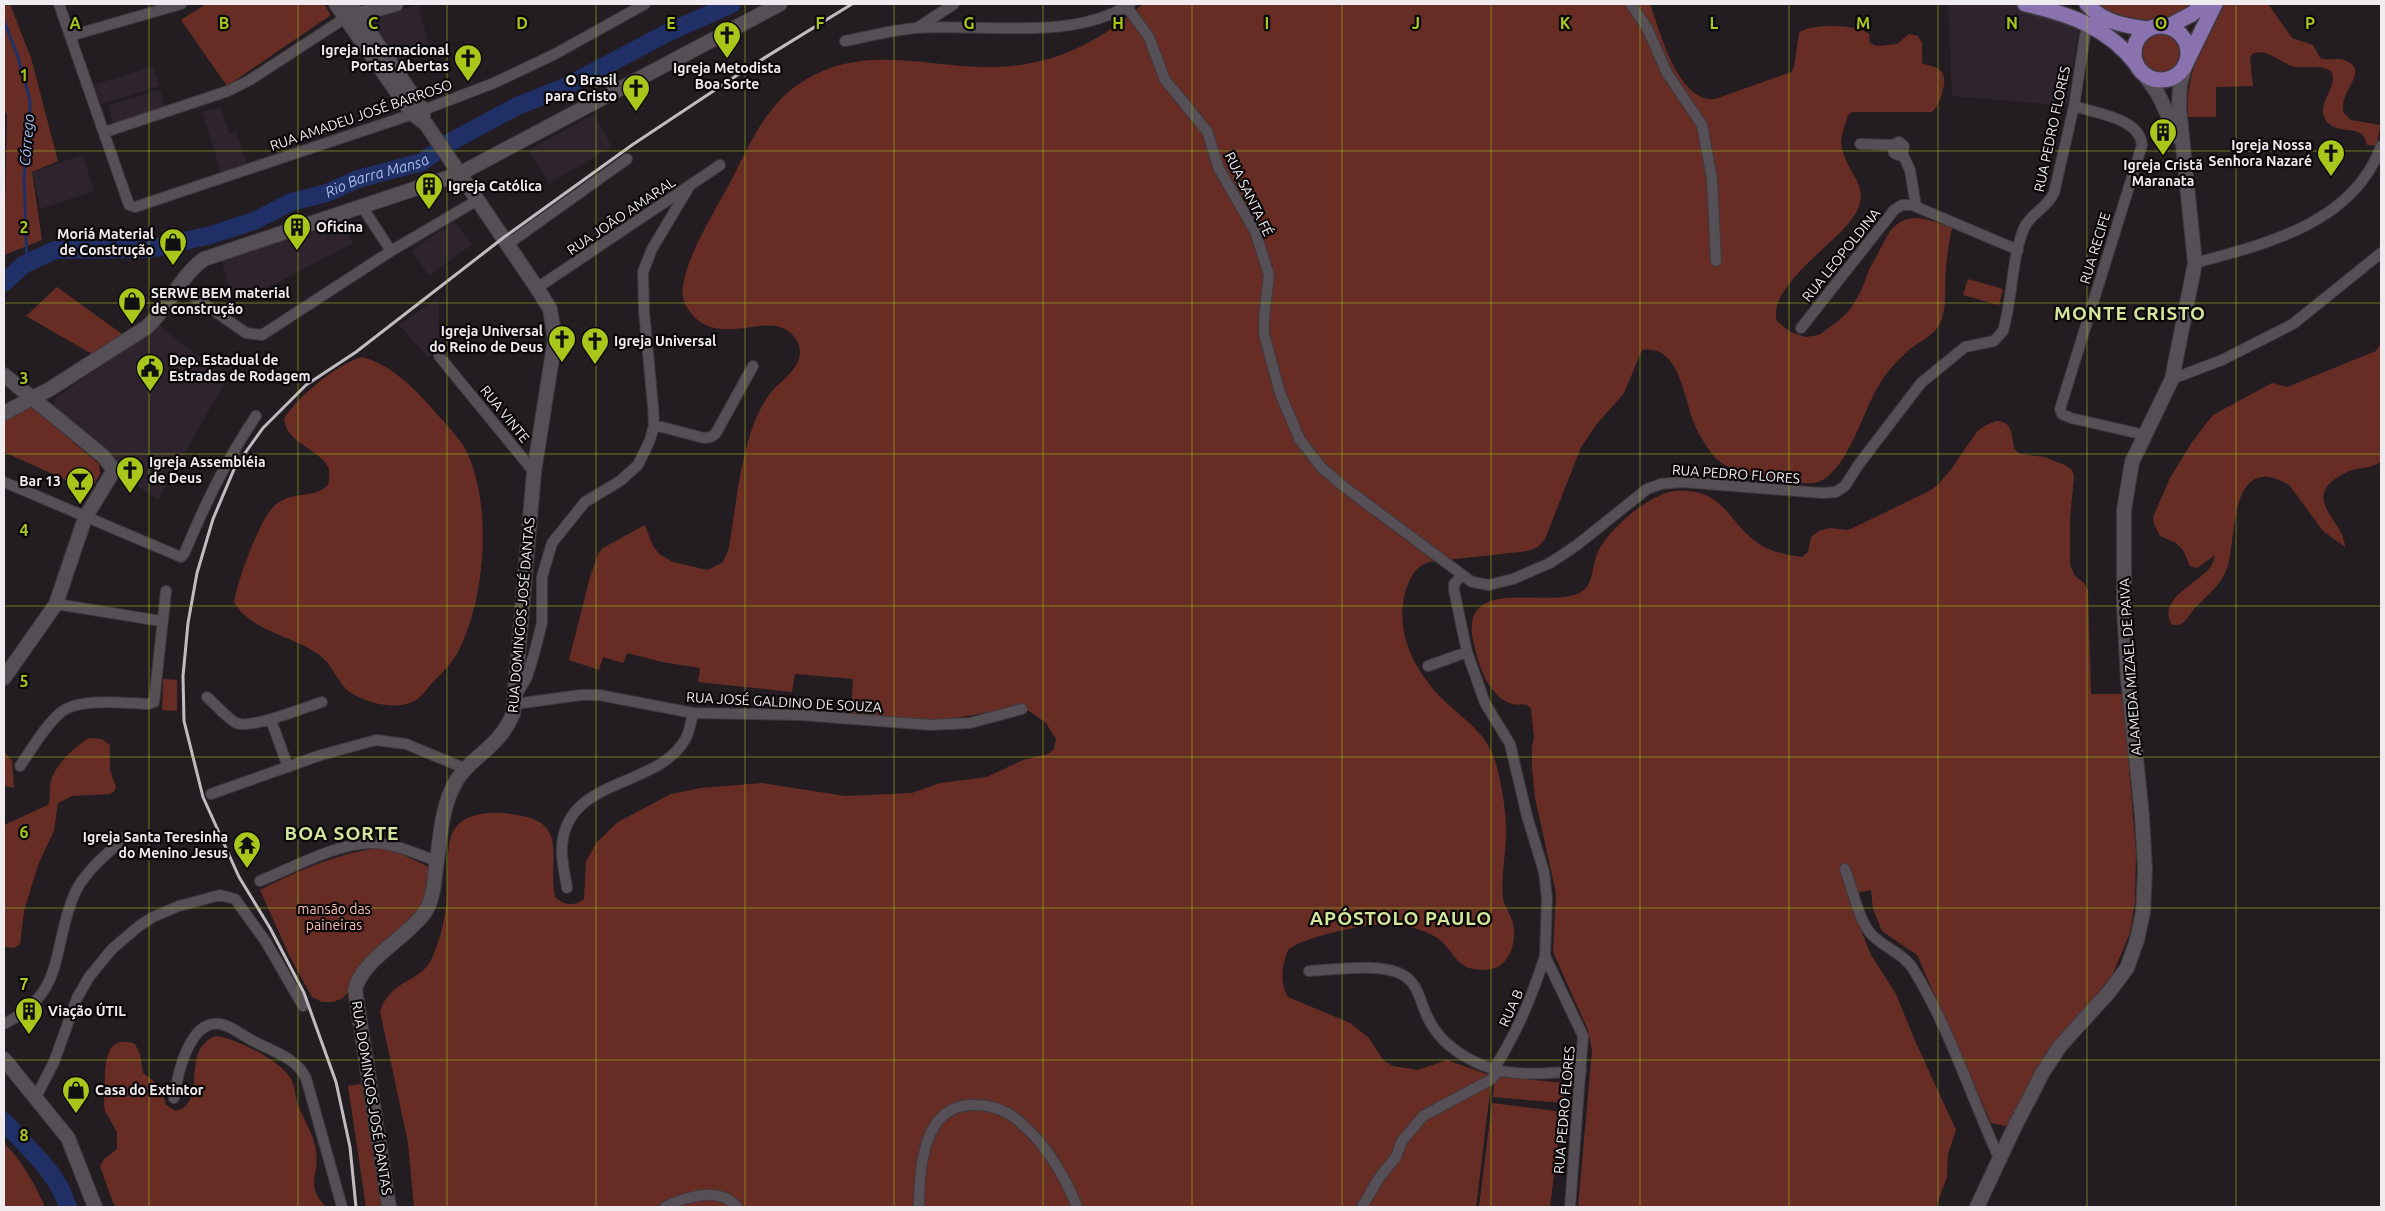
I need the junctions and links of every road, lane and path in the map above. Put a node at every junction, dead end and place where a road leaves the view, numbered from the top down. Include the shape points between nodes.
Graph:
1 (59, 4) edge
2 (181, 4) edge
3 (336, 4) edge
4 (396, 4) edge
5 (645, 4) edge
6 (780, 4) edge
7 (954, 4) edge
8 (1631, 4) edge
9 (2025, 4) edge
10 (2088, 4) edge
11 (2204, 4) edge
12 (2215, 4) edge
13 (1128, 5) edge
14 (351, 12) edge
15 (939, 13) junction
16 (2087, 23) junction
17 (2167, 27) junction
18 (916, 28) junction
19 (944, 28) junction
20 (2149, 29) junction
21 (70, 36) junction
22 (845, 41) dead end
23 (2186, 63) junction
24 (2141, 70) junction
25 (2074, 106) junction
26 (421, 117) junction
27 (105, 132) junction
28 (1860, 144) dead end
29 (2182, 145) junction
30 (2381, 146) edge
31 (627, 159) dead end
32 (720, 165) dead end
33 (455, 168) junction
34 (689, 187) junction
35 (476, 201) junction
36 (361, 205) junction
37 (1916, 206) junction
38 (508, 244) junction
39 (2018, 250) junction
40 (391, 251) junction
41 (2381, 252) edge
42 (1716, 261) dead end
43 (2195, 262) junction
44 (180, 287) junction
45 (538, 288) junction
46 (1801, 328) dead end
47 (439, 356) dead end
48 (753, 366) dead end
49 (4, 375) edge
50 (2172, 379) junction
51 (56, 386) junction
52 (25, 395) junction
53 (4, 413) edge
54 (54, 415) junction
55 (256, 416) dead end
56 (654, 425) junction
57 (2145, 435) junction
58 (534, 472) junction
59 (4, 482) edge
60 (85, 518) junction
61 (1462, 575) junction
62 (166, 591) dead end
63 (56, 604) junction
64 (161, 621) junction
65 (1467, 652) junction
66 (1428, 666) dead end
67 (4, 678) edge
68 (207, 697) dead end
69 (515, 700) junction
70 (322, 702) dead end
71 (1022, 709) dead end
72 (693, 713) junction
73 (271, 720) junction
74 (20, 766) dead end
75 (288, 767) junction
76 (464, 768) junction
77 (211, 794) dead end
78 (124, 838) dead end
79 (437, 861) junction
80 (1845, 869) dead end
81 (260, 881) dead end
82 (567, 888) dead end
83 (1545, 956) junction
84 (1309, 971) dead end
85 (303, 1006) dead end
86 (4, 1024) edge
87 (4, 1059) edge
88 (1496, 1069) junction
89 (1581, 1071) junction
90 (36, 1097) junction
91 (174, 1098) dead end
92 (2000, 1158) junction
93 (95, 1207) edge
94 (342, 1207) edge
95 (389, 1207) edge
96 (665, 1207) edge
97 (737, 1207) edge
98 (919, 1207) edge
99 (1077, 1207) edge
100 (1362, 1207) edge
101 (1570, 1207) edge
102 (1977, 1207) edge

1 - 21 street
2 - 21 street
3 - 14 street, RUA DOMINGOS JOSÉ DANTAS
4 - 14 street
5 - 26 street, RUA AMADEU JOSÉ BARROSO via 538,62
6 - 33 street
7 - 15 street
8 - 42 street via 1647,28 1667,73 1702,125 1712,179
9 - 16 main road
10 - 20 main road via 2096,13 2114,23
11 - 17 main road
12 - 23 main road
13 - 19 street via 1101,17 1065,25
13 - 61 street, RUA SANTA FÉ via 1149,37 1165,80 1202,123 1219,169 1255,231 1269,276 1264,334 1280,392 1300,440 1320,467 1342,486
14 - 26 street, RUA DOMINGOS JOSÉ DANTAS
14 - 27 street via 250,80 228,91
15 - 18 street
15 - 19 street
16 - 24 main road via 2122,46
16 - 25 street, RUA PEDRO FLORES
17 - 20 main road
17 - 23 main road via 2184,38 2188,50
18 - 19 street
18 - 22 street
20 - 24 main road via 2141,35 2135,48
21 - 27 street
23 - 24 main road via 2167,79 2153,78
23 - 29 street via 2179,96
24 - 29 street via 2158,94
25 - 39 street, RUA PEDRO FLORES via 2054,193 2049,203 2027,223
25 - 57 street, RUA RECIFE via 2131,126 2140,134 2142,145 2060,409 2062,414 2071,418
26 - 27 street, RUA AMADEU JOSÉ BARROSO via 132,207
26 - 33 street, RUA DOMINGOS JOSÉ DANTAS
28 - 37 street via 1892,146 1894,153 1902,153 1910,170
29 - 43 street, ALAMEDA MIZAEL DE PAIVA via 2190,192
30 - 43 street via 2368,173 2349,196 2308,225 2252,247
31 - 38 street
32 - 34 street, RUA JOÃO AMARAL
33 - 35 street, RUA DOMINGOS JOSÉ DANTAS
33 - 36 street
34 - 45 street, RUA JOÃO AMARAL
34 - 56 street via 652,249 643,272
35 - 38 street, RUA DOMINGOS JOSÉ DANTAS
35 - 40 street
36 - 40 street
36 - 44 street via 204,259 191,270
37 - 39 street
37 - 46 street, RUA LEOPOLDINA via 1904,204 1894,210
38 - 45 street, RUA DOMINGOS JOSÉ DANTAS
39 - 61 street, RUA PEDRO FLORES via 2000,335 1994,340 1965,347 1921,383 1840,490 1802,493 1682,482 1661,484 1647,489 1562,557 1538,570 1489,585 1479,585
40 - 44 street via 259,336 246,333
41 - 50 street via 2292,324 2222,360
43 - 50 street, ALAMEDA MIZAEL DE PAIVA
44 - 51 street via 147,326
45 - 58 street, RUA DOMINGOS JOSÉ DANTAS via 550,309 555,339
47 - 58 street, RUA VINTE
48 - 56 street via 711,437
49 - 52 street
50 - 57 street, ALAMEDA MIZAEL DE PAIVA
51 - 52 street
51 - 54 street via 48,402
52 - 53 street
52 - 54 street
54 - 60 street via 114,468
55 - 60 street via 208,496 181,557
56 - 69 street via 638,465 585,502 552,543 542,577 542,623 527,676
57 - 92 street, ALAMEDA MIZAEL DE PAIVA via 2132,462 2124,510 2128,680 2145,870 2140,926 2123,974 2050,1062
58 - 69 street, RUA DOMINGOS JOSÉ DANTAS
59 - 60 street
60 - 63 street
61 - 65 street, RUA PEDRO FLORES via 1454,584 1454,590
62 - 64 street
63 - 64 street
63 - 67 street
64 - 74 street via 154,702 90,703 67,708 55,718
65 - 66 street
65 - 83 street, RUA PEDRO FLORES via 1485,703 1510,744 1544,872
68 - 73 street via 238,724
69 - 72 street, RUA JOSÉ GALDINO DE SOUZA via 599,695
69 - 76 street, RUA DOMINGOS JOSÉ DANTAS via 508,727 497,742
70 - 73 street
71 - 72 street, RUA JOSÉ GALDINO DE SOUZA via 970,723 941,725 800,715
72 - 82 street via 685,740 667,759 589,798 574,815 562,846
73 - 75 street
75 - 76 street via 376,740 406,744
75 - 77 street
76 - 79 street, RUA DOMINGOS JOSÉ DANTAS via 449,796
78 - 86 street via 77,889 44,991 28,1010
79 - 81 street via 392,846 370,843 349,846
79 - 95 street, RUA DOMINGOS JOSÉ DANTAS via 432,896 424,913 363,973 355,990
80 - 92 street via 1868,931 1903,956 1915,972 1949,1040
83 - 88 street, RUA B via 1521,1023
83 - 89 street, RUA PEDRO FLORES via 1582,1031
84 - 88 street via 1377,968 1403,975 1414,983 1439,1036 1459,1053
85 - 90 street via 266,942 235,899 220,895 179,906 153,917 112,949 89,976
87 - 90 street
88 - 89 street via 1518,1074
88 - 100 street, RUA B via 1492,1079 1423,1116 1402,1141 1396,1157
89 - 101 street, RUA PEDRO FLORES
90 - 93 street via 68,1138
91 - 94 street via 191,1042 199,1029 208,1025 222,1024 287,1058 306,1078
92 - 102 street, ALAMEDA MIZAEL DE PAIVA
96 - 97 street via 682,1200 716,1195
98 - 99 street via 921,1170 934,1126 939,1117 952,1107 969,1104 1000,1109 1023,1124 1062,1175

